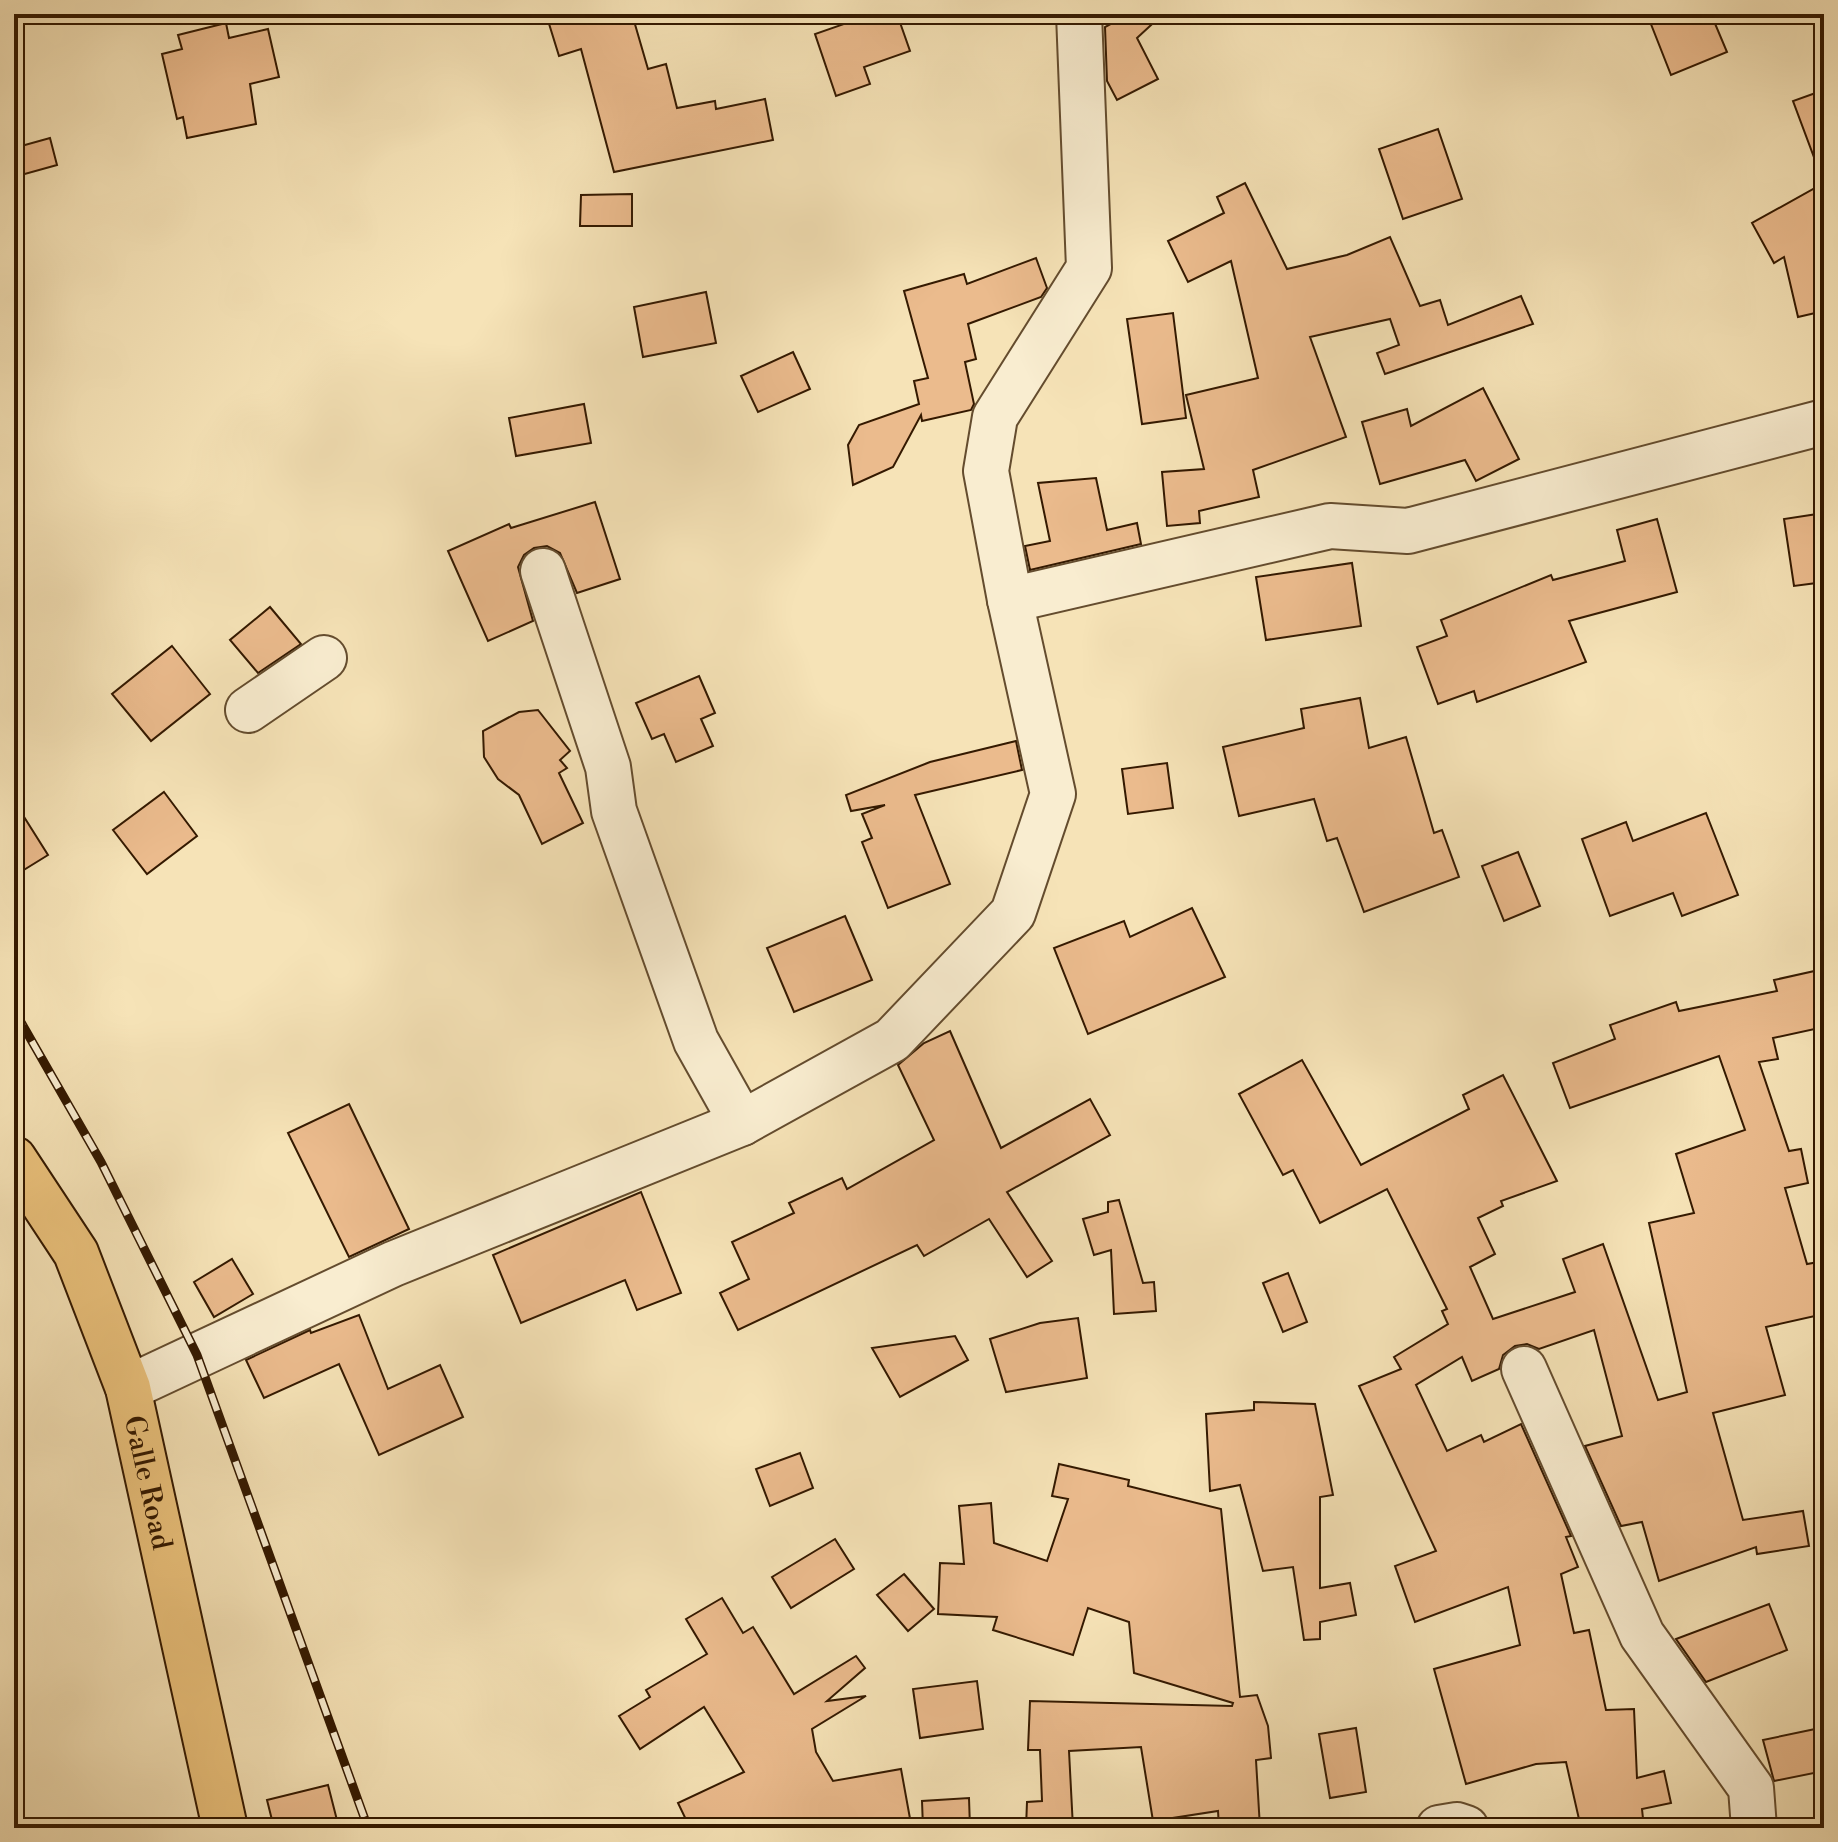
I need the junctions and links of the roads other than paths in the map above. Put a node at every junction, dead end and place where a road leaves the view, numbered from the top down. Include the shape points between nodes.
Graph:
1 (1079, 14) edge
2 (1824, 422) edge
3 (543, 571) dead end
4 (1010, 600) junction
5 (324, 658) dead end
6 (248, 710) dead end
7 (742, 1123) junction
8 (14, 1159) edge
9 (1524, 1369) dead end
10 (128, 1388) junction
11 (225, 1828) edge
12 (1439, 1828) edge
13 (1466, 1828) edge
14 (1754, 1828) edge

1 - 4 street via 1089,268 995,417 986,471
2 - 4 street via 1408,531 1330,526
3 - 7 street via 608,767 614,811 696,1041
4 - 7 street via 1053,794 1013,913 892,1040
5 - 6 street
7 - 10 street via 393,1264
8 - 10 highway, Galle Road via 76,1253
9 - 14 street via 1642,1635 1751,1788
10 - 11 highway, Galle Road
12 - 13 street

